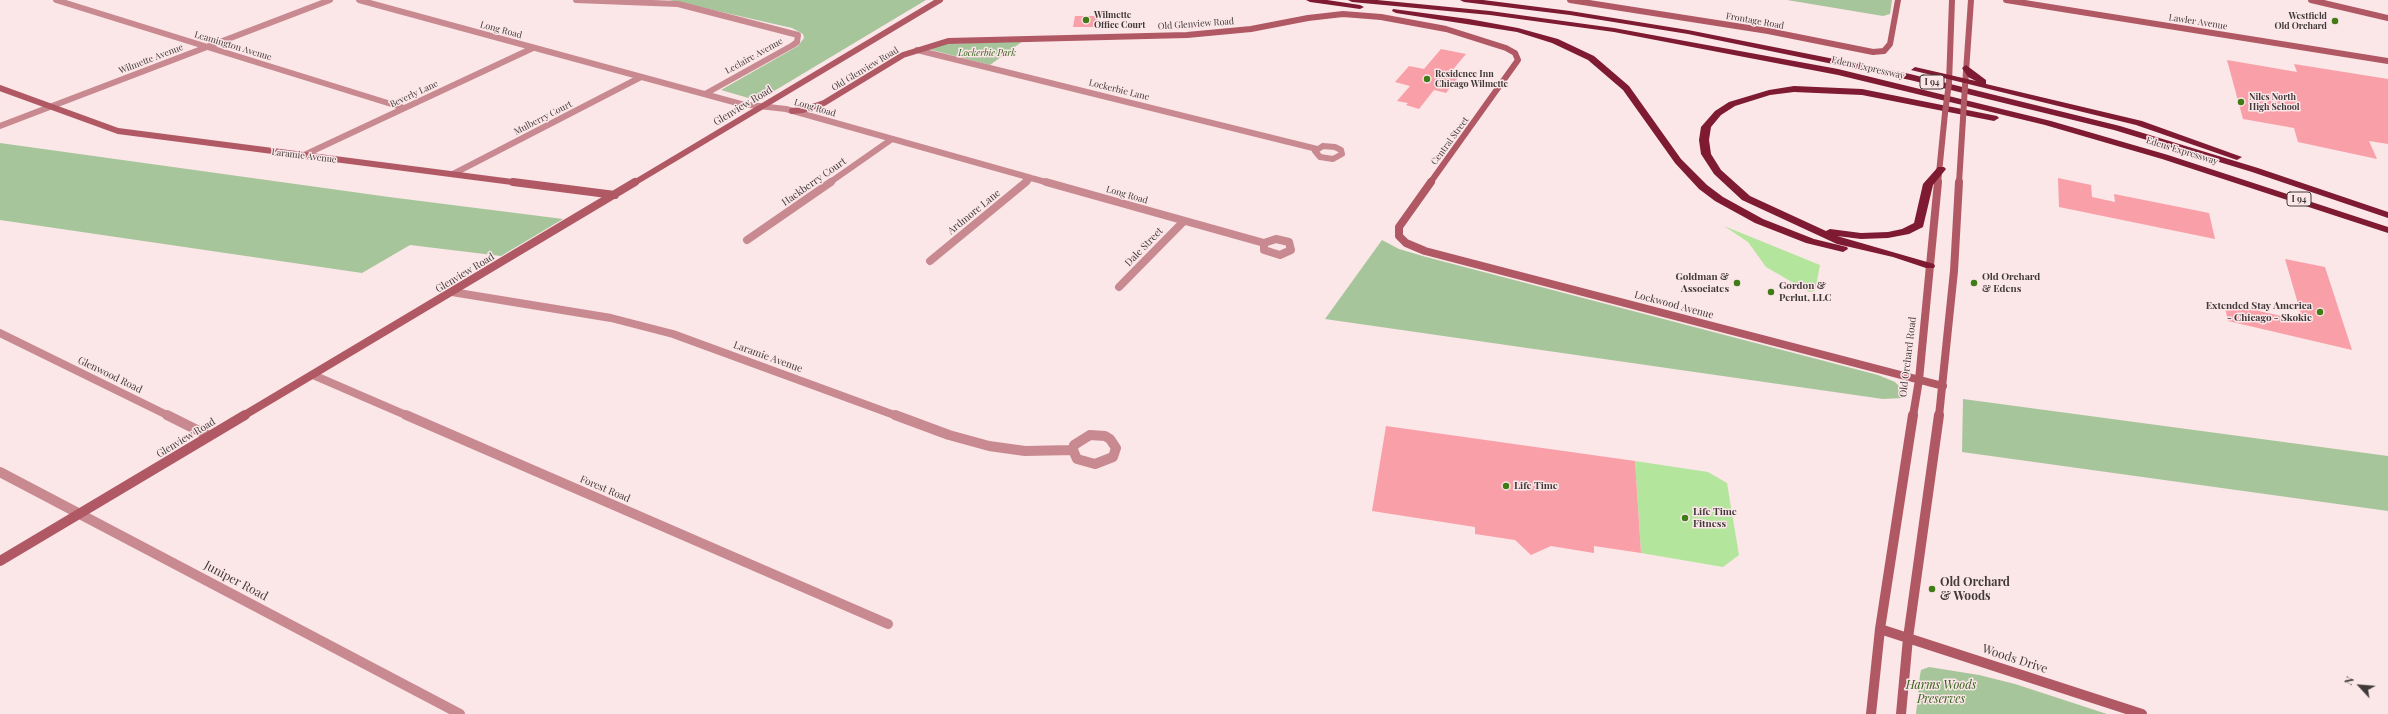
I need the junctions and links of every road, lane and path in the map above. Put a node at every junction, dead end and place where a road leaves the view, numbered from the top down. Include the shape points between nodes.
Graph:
1 (56, 0) edge
2 (330, 0) edge
3 (358, 0) edge
4 (576, 0) edge
5 (939, 0) edge
6 (1310, 0) edge
7 (1352, 0) edge
8 (1464, 0) edge
9 (1496, 0) edge
10 (1570, 0) edge
11 (1898, 0) edge
12 (1952, 0) edge
13 (1972, 0) edge
14 (2006, 0) edge
15 (2311, 0) edge
16 (2388, 18) edge
17 (206, 47) junction
18 (533, 48) junction
19 (917, 50) junction
20 (1515, 54) joint
21 (2388, 61) edge
22 (1966, 68) junction
23 (641, 77) junction
24 (1948, 80) junction
25 (1965, 84) junction
26 (0, 88) edge
27 (705, 94) junction
28 (50, 106) junction
29 (762, 106) junction
30 (404, 108) junction
31 (792, 111) junction
32 (2092, 111) junction
33 (0, 126) edge
34 (892, 139) junction
35 (1317, 149) dead end
36 (302, 156) junction
37 (1940, 169) junction
38 (2209, 171) junction
39 (453, 174) junction
40 (1031, 178) junction
41 (615, 195) junction
42 (2388, 214) edge
43 (1184, 221) junction
44 (1801, 225) junction
45 (2388, 230) edge
46 (747, 240) dead end
47 (1401, 240) joint
48 (1264, 243) dead end
49 (930, 261) dead end
50 (1930, 266) junction
51 (1119, 287) dead end
52 (452, 292) junction
53 (0, 333) edge
54 (312, 375) junction
55 (1919, 380) junction
56 (1943, 386) junction
57 (209, 436) junction
58 (1072, 450) junction
59 (0, 472) edge
60 (80, 514) junction
61 (0, 562) edge
62 (888, 624) dead end
63 (1880, 629) junction
64 (1908, 638) junction
65 (460, 714) edge
66 (1871, 714) edge
67 (1901, 714) edge
68 (2142, 714) edge

1 - 17 street, Leamington Avenue
2 - 17 street, Wilmette Avenue
3 - 18 street, Long Road
4 - 27 street, Leclaire Avenue via 678,4 798,35 797,42 793,45
5 - 29 street, Glenview Road
6 - 50 highway via 1483,23 1555,41 1591,58 1614,76 1688,173 1703,187 1738,210 1783,232 1810,241 1894,261
7 - 38 highway, Edens Expressway / I 94 via 1553,21 1773,59 2048,123
8 - 42 highway, Edens Expressway / I 94 via 1570,13 1688,32 1910,77 2117,128
9 - 24 highway via 1641,17 1740,34
10 - 11 street, Frontage Road via 1752,29 1873,52 1884,51 1890,44
12 - 24 street, Old Orchard Road
13 - 22 street
14 - 21 street, Lawler Avenue
15 - 16 street
17 - 28 street, Wilmette Avenue
17 - 30 street, Leamington Avenue
18 - 23 street, Long Road
18 - 30 street, Beverly Lane
19 - 20 street, Old Glenview Road via 939,42 957,40 1109,38 1231,31 1343,14 1430,25 1484,40
19 - 31 street, Old Glenview Road via 898,58 824,103
19 - 35 street, Lockerbie Lane
20 - 47 street, Central Street via 1518,57 1517,64 1399,227 1397,231
22 - 25 street
22 - 32 highway via 1971,75 1984,83
23 - 27 street, Long Road
23 - 39 street, Mulberry Court
24 - 25 highway
24 - 37 street, Old Orchard Road, bridge
25 - 32 highway
25 - 56 street, bridge via 1954,271
26 - 28 street, Laramie Avenue
27 - 29 street, Long Road via 741,104
28 - 33 street, Wilmette Avenue
28 - 36 street, Laramie Avenue via 118,131
29 - 31 street, Long Road
29 - 41 street, Glenview Road
30 - 36 street, Beverly Lane
31 - 34 street, Long Road
32 - 42 highway via 2139,124 2351,196
34 - 40 street, Long Road
34 - 46 street, Hackberry Court
36 - 39 street, Laramie Avenue
37 - 44 highway via 1928,184 1919,225 1905,232 1861,236 1833,233
37 - 50 street, Old Orchard Road
38 - 44 highway via 1986,116 1862,92 1817,89 1769,92 1743,100 1718,113 1706,127 1704,140 1706,154 1717,172 1746,198
38 - 45 highway, Edens Expressway / I 94
39 - 41 street, Laramie Avenue
40 - 43 street, Long Road
40 - 49 street, Ardmore Lane
41 - 52 street, Glenview Road
43 - 48 street, Long Road
43 - 51 street, Dale Street
44 - 50 highway via 1841,242
47 - 55 street, Lockwood Avenue via 1425,251
50 - 55 street, Old Orchard Road
52 - 54 street, Glenview Road
52 - 58 street, Laramie Avenue via 611,318 673,334 976,443 1025,452
53 - 57 street, Glenwood Road
54 - 57 street, Glenview Road
54 - 62 street, Forest Road
55 - 56 street, Lockwood Avenue
55 - 63 street, Old Orchard Road
56 - 64 street
57 - 60 street, Glenview Road
58 - 58 street via 1077,459 1095,464 1112,457 1116,448 1105,436 1090,435 1078,441
59 - 60 street, Juniper Road
60 - 61 street, Glenview Road
60 - 65 street, Juniper Road
63 - 64 street, Woods Drive
63 - 66 street, Old Orchard Road
64 - 67 street
64 - 68 street, Woods Drive

